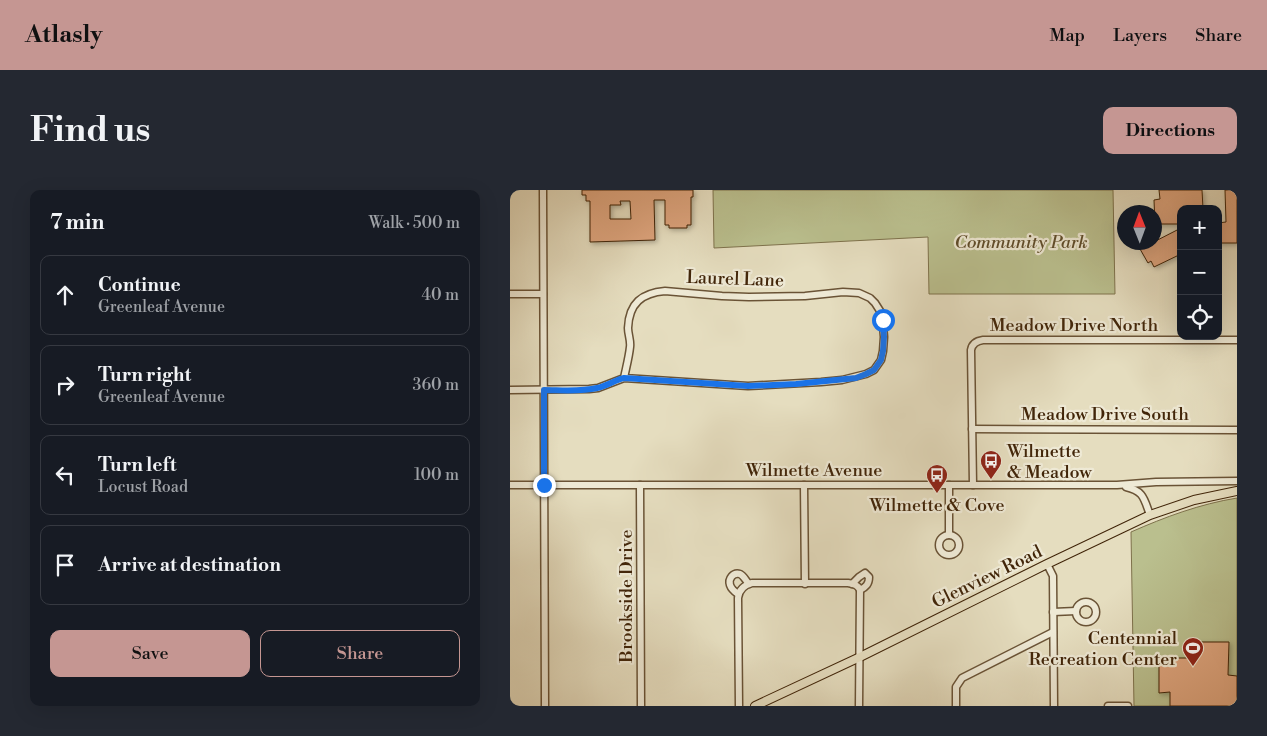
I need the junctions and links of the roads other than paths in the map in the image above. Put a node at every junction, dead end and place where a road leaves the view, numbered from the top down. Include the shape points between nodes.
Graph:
1 (543, 190) edge
2 (510, 294) edge
3 (543, 294) junction
4 (1237, 340) edge
5 (624, 378) junction
6 (510, 390) edge
7 (544, 390) junction
8 (972, 429) junction
9 (1237, 430) edge
10 (1237, 481) edge
11 (510, 485) edge
12 (544, 485) junction
13 (640, 485) junction
14 (804, 485) junction
15 (949, 485) junction
16 (973, 485) junction
17 (1117, 485) junction
18 (1237, 491) edge
19 (1150, 516) junction
20 (949, 535) dead end
21 (1047, 564) junction
22 (748, 584) junction
23 (805, 584) junction
24 (852, 584) junction
25 (860, 590) junction
26 (738, 594) junction
27 (1053, 612) junction
28 (1076, 612) dead end
29 (1053, 632) junction
30 (860, 656) junction
31 (546, 706) edge
32 (641, 706) edge
33 (739, 706) edge
34 (755, 706) edge
35 (859, 706) edge
36 (956, 706) edge
37 (1054, 706) edge
38 (1108, 706) edge
39 (1128, 706) edge

1 - 3 street
2 - 3 street
3 - 7 street
4 - 8 street, Meadow Drive North via 976,342 971,350
5 - 5 street, Laurel Lane via 748,386 842,380 874,370 881,360 883,320 876,303 859,293 749,297 656,292 641,298 632,309
5 - 7 street via 598,388
6 - 7 street
7 - 12 street
8 - 9 street, Meadow Drive South
8 - 16 street
10 - 17 street, Wilmette Avenue
11 - 12 street, Wilmette Avenue
12 - 13 street, Wilmette Avenue
12 - 31 street
13 - 14 street, Wilmette Avenue
13 - 32 street, Brookside Drive
14 - 15 street, Wilmette Avenue
14 - 23 street
15 - 16 street, Wilmette Avenue
15 - 20 street
16 - 17 street, Wilmette Avenue
17 - 19 street, Wilmette Avenue via 1140,493
18 - 19 main road, Glenview Road via 1194,500
19 - 21 main road, Glenview Road
21 - 27 street via 1052,576
21 - 30 main road, Glenview Road
22 - 23 street
22 - 26 street
22 - 26 street via 740,574 731,576 730,587
23 - 24 street
24 - 25 street
24 - 25 street via 865,574 869,581 867,587
25 - 30 street
26 - 33 street
27 - 28 street
27 - 29 street
29 - 36 street via 962,678 956,687
29 - 37 street
30 - 34 main road, Glenview Road
30 - 35 street
38 - 39 street

